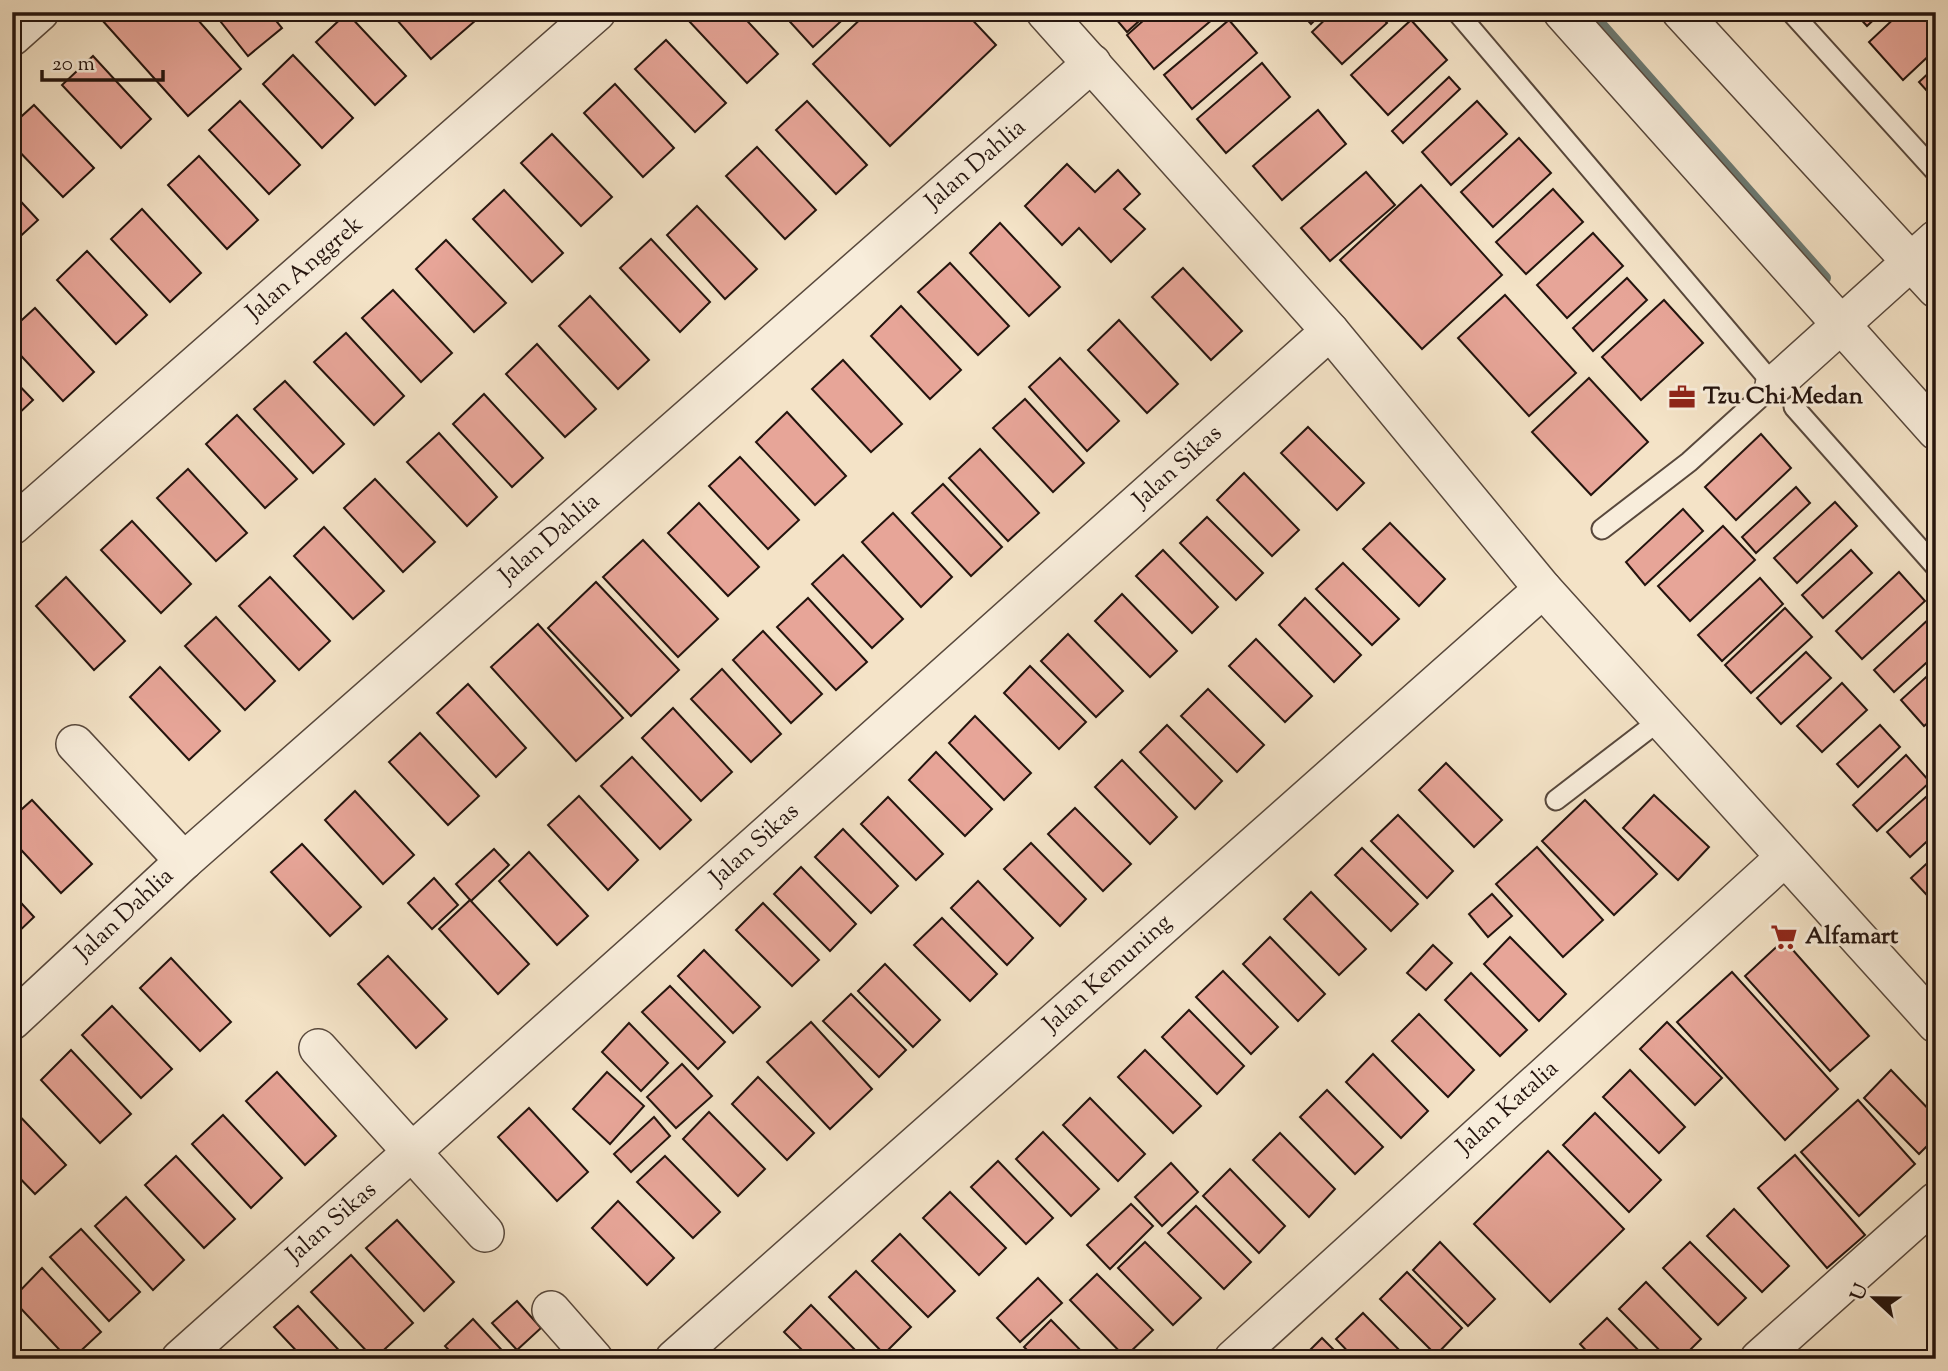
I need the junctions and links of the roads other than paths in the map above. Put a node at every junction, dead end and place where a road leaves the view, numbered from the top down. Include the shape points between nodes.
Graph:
1 (40, 12) edge
2 (597, 12) edge
3 (1045, 12) edge
4 (1457, 12) edge
5 (1562, 12) edge
6 (1681, 12) edge
7 (1791, 12) edge
8 (12, 37) edge
9 (1092, 63) junction
10 (1936, 172) edge
11 (1923, 249) edge
12 (1936, 289) edge
13 (1840, 324) junction
14 (1330, 331) junction
15 (1784, 396) junction
16 (1936, 431) edge
17 (12, 526) edge
18 (1602, 529) dead end
19 (1936, 567) edge
20 (1543, 589) junction
21 (1660, 720) junction
22 (75, 744) dead end
23 (1556, 800) dead end
24 (1784, 858) junction
25 (184, 861) junction
26 (12, 1021) edge
27 (1936, 1024) edge
28 (318, 1048) dead end
29 (414, 1151) junction
30 (1936, 1201) edge
31 (485, 1233) dead end
32 (551, 1310) dead end
33 (180, 1359) edge
34 (593, 1359) edge
35 (674, 1359) edge
36 (1233, 1359) edge
37 (1759, 1359) edge

1 - 8 street
2 - 17 street, Jalan Anggrek
3 - 9 street
4 - 15 lane
5 - 13 street
6 - 11 street
7 - 10 lane
9 - 14 street
9 - 25 street, Jalan Dahlia
11 - 12 street
11 - 13 street
13 - 15 street
13 - 16 street
14 - 20 street
14 - 29 street, Jalan Sikas
15 - 18 lane
15 - 19 lane
20 - 21 street
20 - 35 street, Jalan Kemuning
21 - 23 lane
21 - 24 street
22 - 25 street
24 - 27 street
24 - 36 street, Jalan Katalia
25 - 26 street, Jalan Dahlia
28 - 29 street
29 - 31 street
29 - 33 street, Jalan Sikas
30 - 37 street
32 - 34 street

